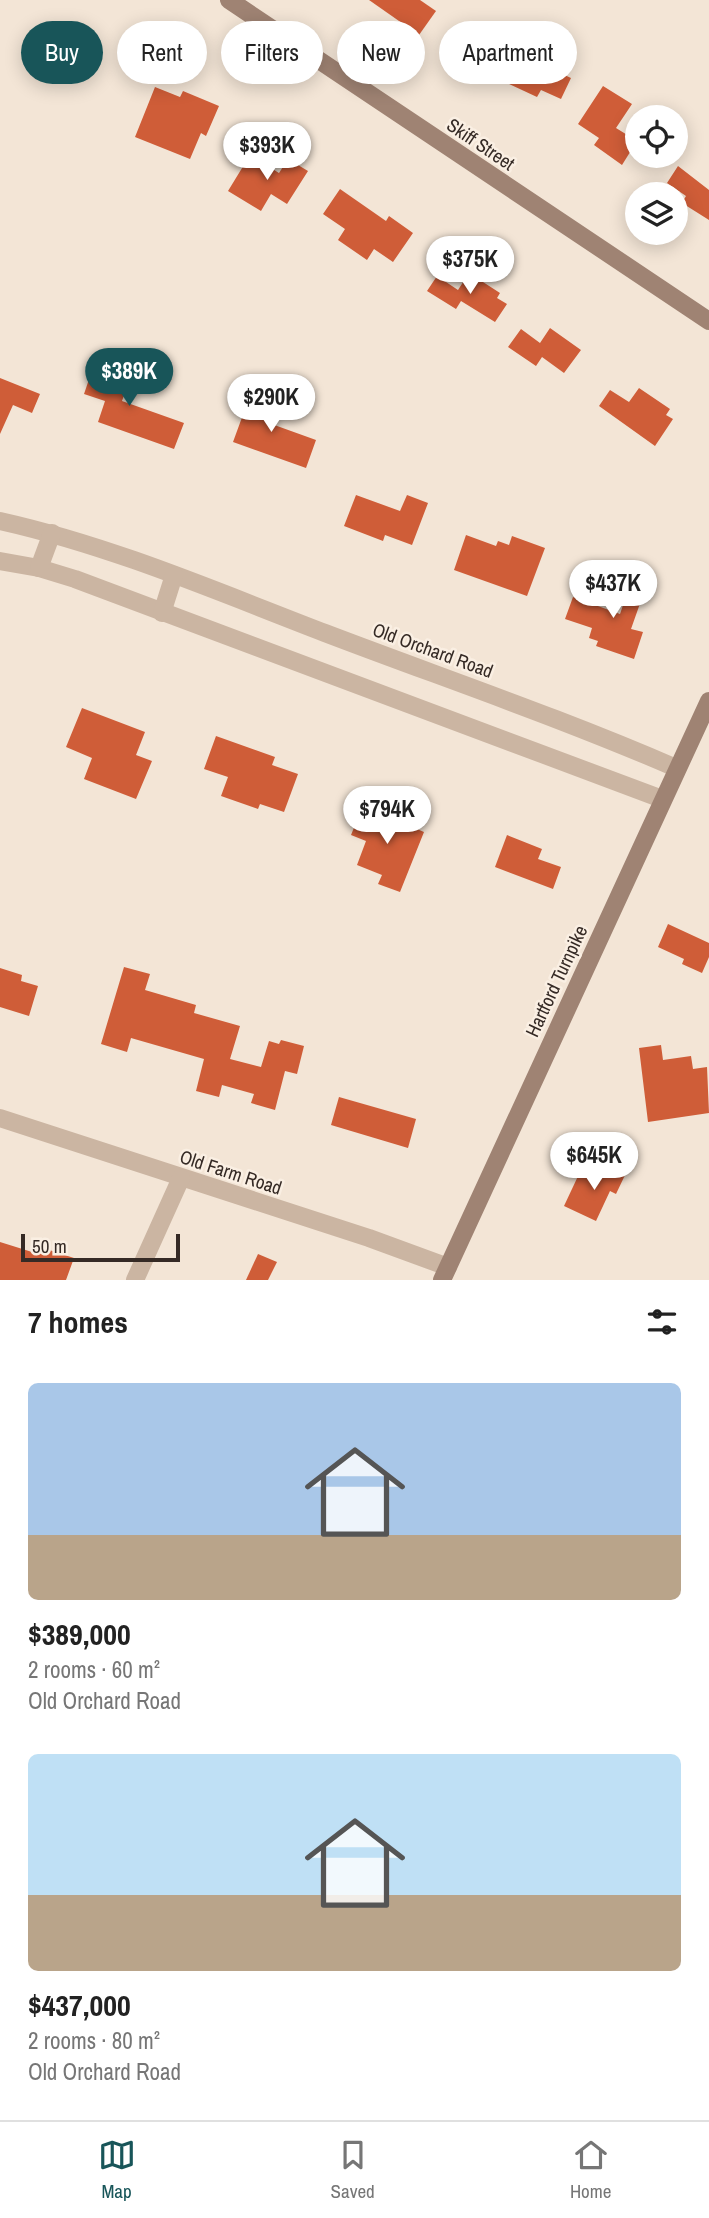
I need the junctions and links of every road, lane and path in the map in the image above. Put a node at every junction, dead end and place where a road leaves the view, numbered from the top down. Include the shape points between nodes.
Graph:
1 (229, 0) edge
2 (709, 321) edge
3 (0, 521) edge
4 (52, 533) junction
5 (0, 561) edge
6 (39, 568) junction
7 (174, 575) junction
8 (162, 613) junction
9 (709, 701) edge
10 (676, 768) junction
11 (662, 799) junction
12 (0, 1118) edge
13 (181, 1178) junction
14 (445, 1273) edge
15 (135, 1280) edge

1 - 2 main road, Skiff Street
3 - 4 street, Old Orchard Road
4 - 6 street
4 - 7 street, Old Orchard Road
5 - 6 street
6 - 8 street
7 - 8 street
7 - 10 street, Old Orchard Road
8 - 11 street
9 - 10 main road, Hartford Turnpike
10 - 11 main road, Hartford Turnpike
11 - 14 main road, Hartford Turnpike
12 - 13 street, Old Farm Road
13 - 14 street, Old Farm Road via 369,1238
13 - 15 street

